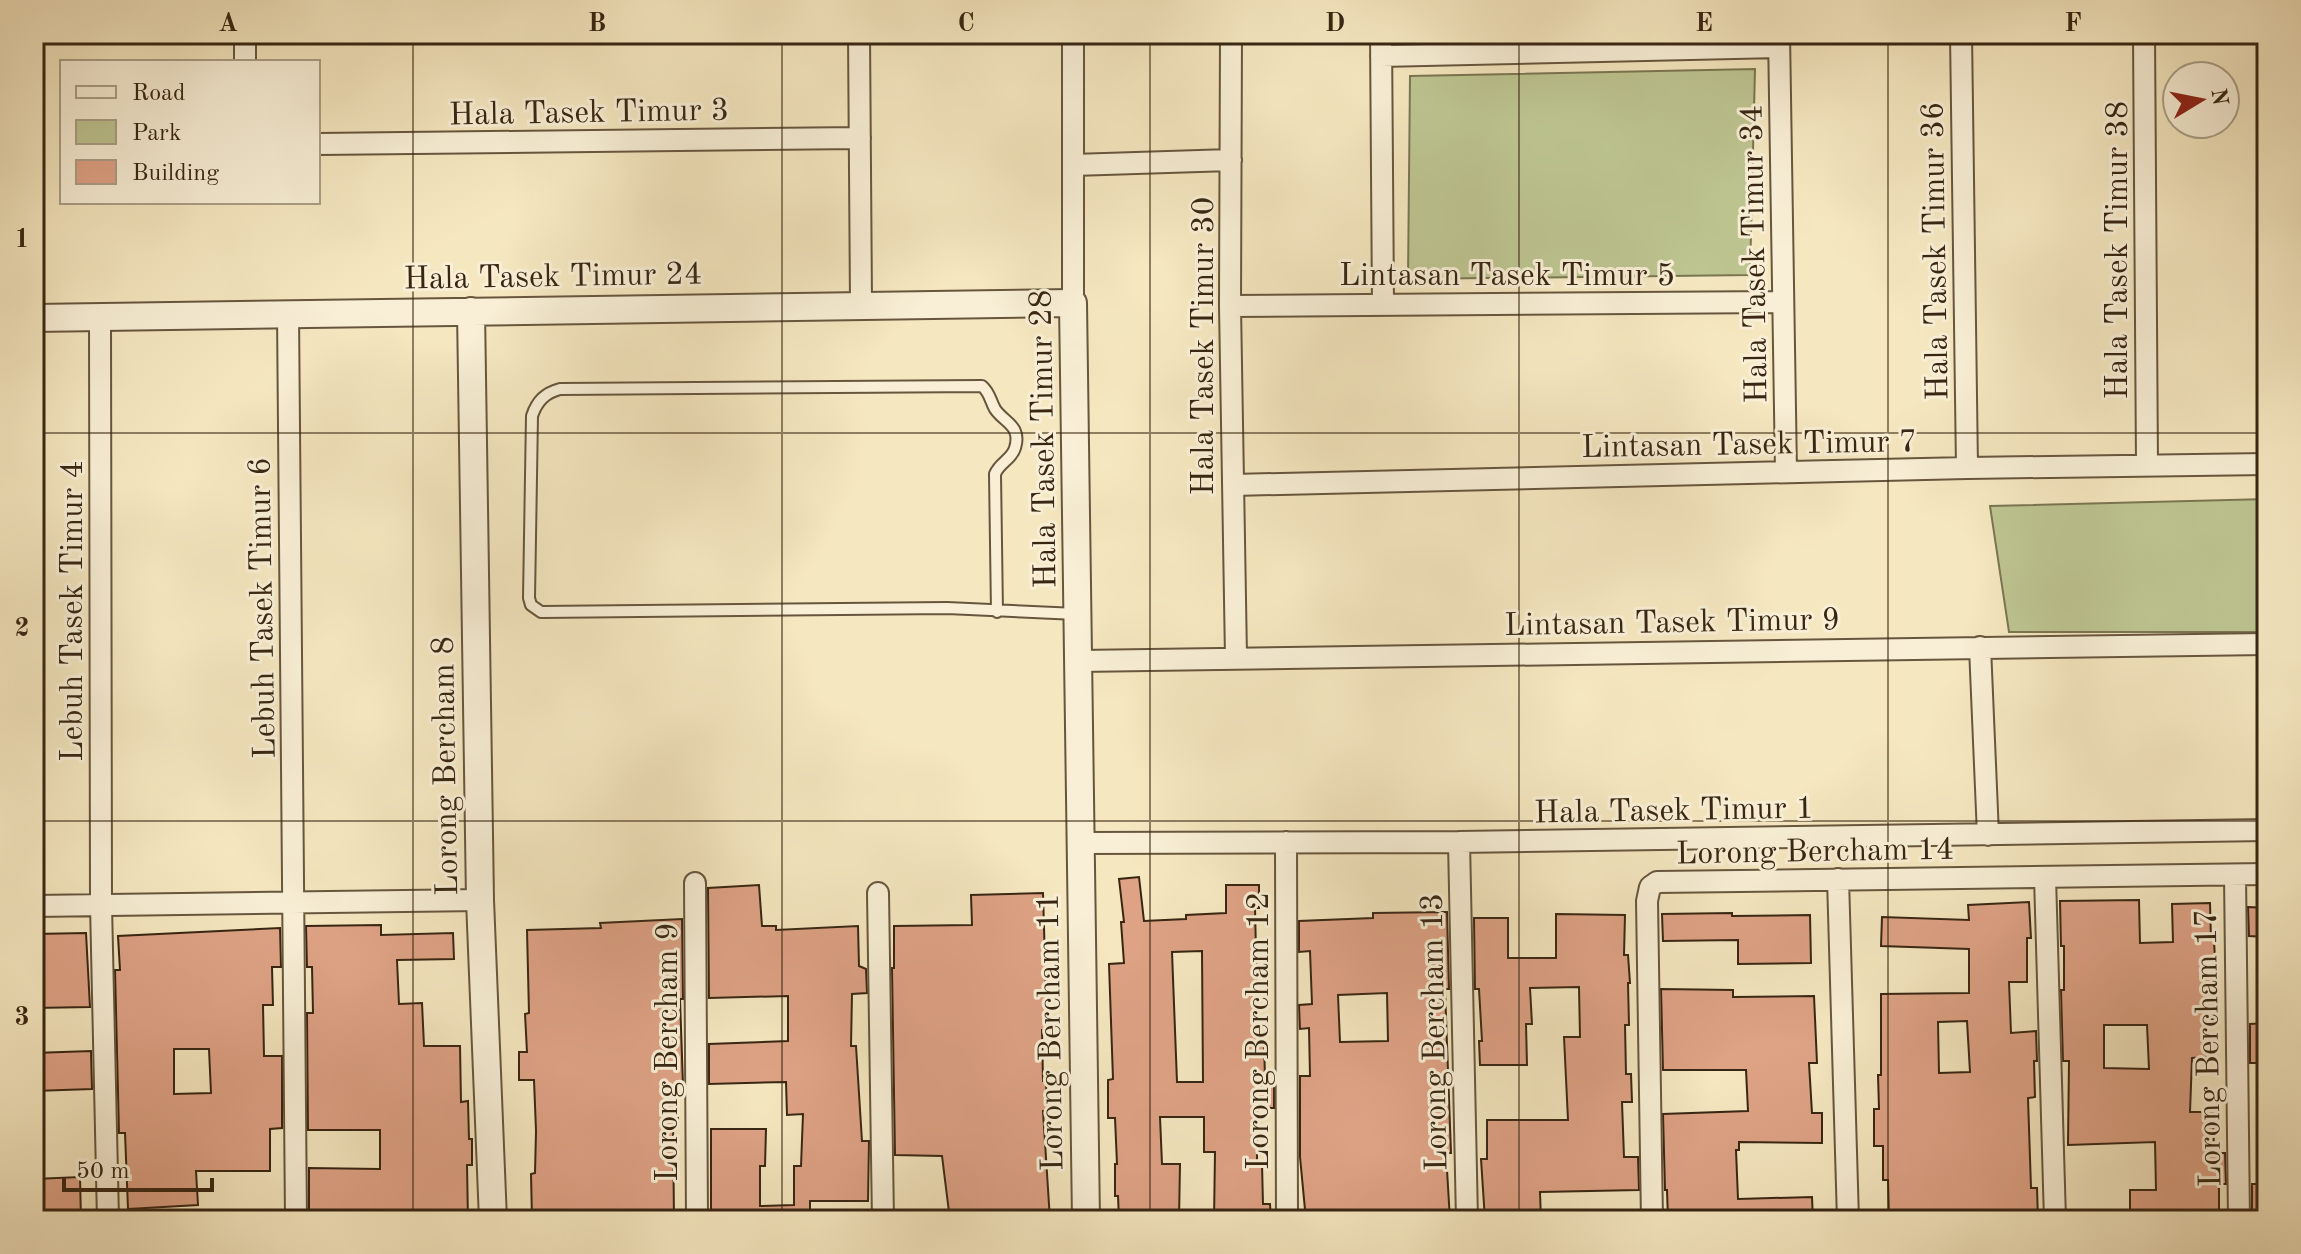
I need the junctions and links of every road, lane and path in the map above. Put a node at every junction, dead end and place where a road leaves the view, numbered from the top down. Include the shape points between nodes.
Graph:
1 (245, 34) edge
2 (859, 34) edge
3 (1073, 34) edge
4 (1231, 34) edge
5 (1381, 34) edge
6 (1961, 34) edge
7 (2144, 34) edge
8 (1779, 40) edge
9 (1381, 56) junction
10 (245, 60) edge
11 (860, 138) junction
12 (320, 144) edge
13 (1231, 160) junction
14 (1073, 165) junction
15 (1783, 302) junction
16 (1073, 303) junction
17 (861, 304) junction
18 (1383, 305) junction
19 (1230, 306) junction
20 (471, 311) junction
21 (288, 313) junction
22 (100, 317) junction
23 (34, 318) edge
24 (2267, 464) edge
25 (2147, 465) junction
26 (1967, 468) junction
27 (1786, 472) junction
28 (1233, 485) junction
29 (997, 612) junction
30 (1079, 614) junction
31 (2267, 644) edge
32 (1980, 647) junction
33 (1236, 657) junction
34 (1079, 661) junction
35 (2267, 830) edge
36 (1988, 835) junction
37 (1286, 842) junction
38 (1459, 842) junction
39 (1081, 843) junction
40 (2267, 874) edge
41 (2235, 875) junction
42 (2045, 877) junction
43 (1838, 879) junction
44 (695, 883) dead end
45 (878, 893) dead end
46 (480, 900) junction
47 (294, 903) junction
48 (101, 905) junction
49 (34, 906) edge
50 (108, 1220) edge
51 (296, 1220) edge
52 (493, 1220) edge
53 (697, 1220) edge
54 (883, 1220) edge
55 (1086, 1220) edge
56 (1287, 1220) edge
57 (1467, 1220) edge
58 (1652, 1220) edge
59 (1848, 1220) edge
60 (2055, 1220) edge
61 (2239, 1220) edge

1 - 10 street
2 - 11 street
3 - 14 street, Hala Tasek Timur 28
4 - 13 street, Hala Tasek Timur 30
5 - 9 street
6 - 26 street, Hala Tasek Timur 36
7 - 25 street, Hala Tasek Timur 38
8 - 9 street
8 - 15 street, Hala Tasek Timur 34
9 - 18 street
11 - 12 street, Hala Tasek Timur 3
11 - 17 street
13 - 14 street
13 - 19 street, Hala Tasek Timur 30
14 - 16 street, Hala Tasek Timur 28
15 - 18 street, Lintasan Tasek Timur 5
15 - 27 street, Hala Tasek Timur 34
16 - 17 street, Hala Tasek Timur 24
16 - 30 street, Hala Tasek Timur 28
17 - 20 street, Hala Tasek Timur 24
18 - 19 street, Lintasan Tasek Timur 5
19 - 28 street, Hala Tasek Timur 30
20 - 21 street, Hala Tasek Timur 24
20 - 46 street, Lorong Bercham 8
21 - 22 street, Hala Tasek Timur 24
21 - 47 street, Lebuh Tasek Timur 6
22 - 23 street, Hala Tasek Timur 24
22 - 48 street, Lebuh Tasek Timur 4
24 - 25 street, Lintasan Tasek Timur 7
25 - 26 street, Lintasan Tasek Timur 7
26 - 27 street, Lintasan Tasek Timur 7
27 - 28 street, Lintasan Tasek Timur 7
28 - 33 street, Hala Tasek Timur 30
29 - 29 lane via 541,612 531,605 529,590 535,406 560,389 982,386 1013,426 1015,442 995,474
29 - 30 lane
30 - 34 street, Hala Tasek Timur 28
31 - 32 street, Lintasan Tasek Timur 9
32 - 33 street, Lintasan Tasek Timur 9
32 - 36 street
33 - 34 street, Lintasan Tasek Timur 9
34 - 39 street, Hala Tasek Timur 28
35 - 36 street, Hala Tasek Timur 1
36 - 38 street, Hala Tasek Timur 1
37 - 38 street, Hala Tasek Timur 1
37 - 39 street, Hala Tasek Timur 1
37 - 56 street, Lorong Bercham 12
38 - 57 street, Lorong Bercham 13
39 - 55 street, Lorong Bercham 11
40 - 41 street, Lorong Bercham 14
41 - 42 street, Lorong Bercham 14
41 - 61 street, Lorong Bercham 17
42 - 43 street, Lorong Bercham 14
42 - 60 street
43 - 58 street, Lorong Bercham 14 via 1657,882 1650,887
43 - 59 street
44 - 53 street, Lorong Bercham 9
45 - 54 street
46 - 47 street
46 - 52 street, Lorong Bercham 8
47 - 48 street
47 - 51 street, Lebuh Tasek Timur 6
48 - 49 street
48 - 50 street, Lebuh Tasek Timur 4

